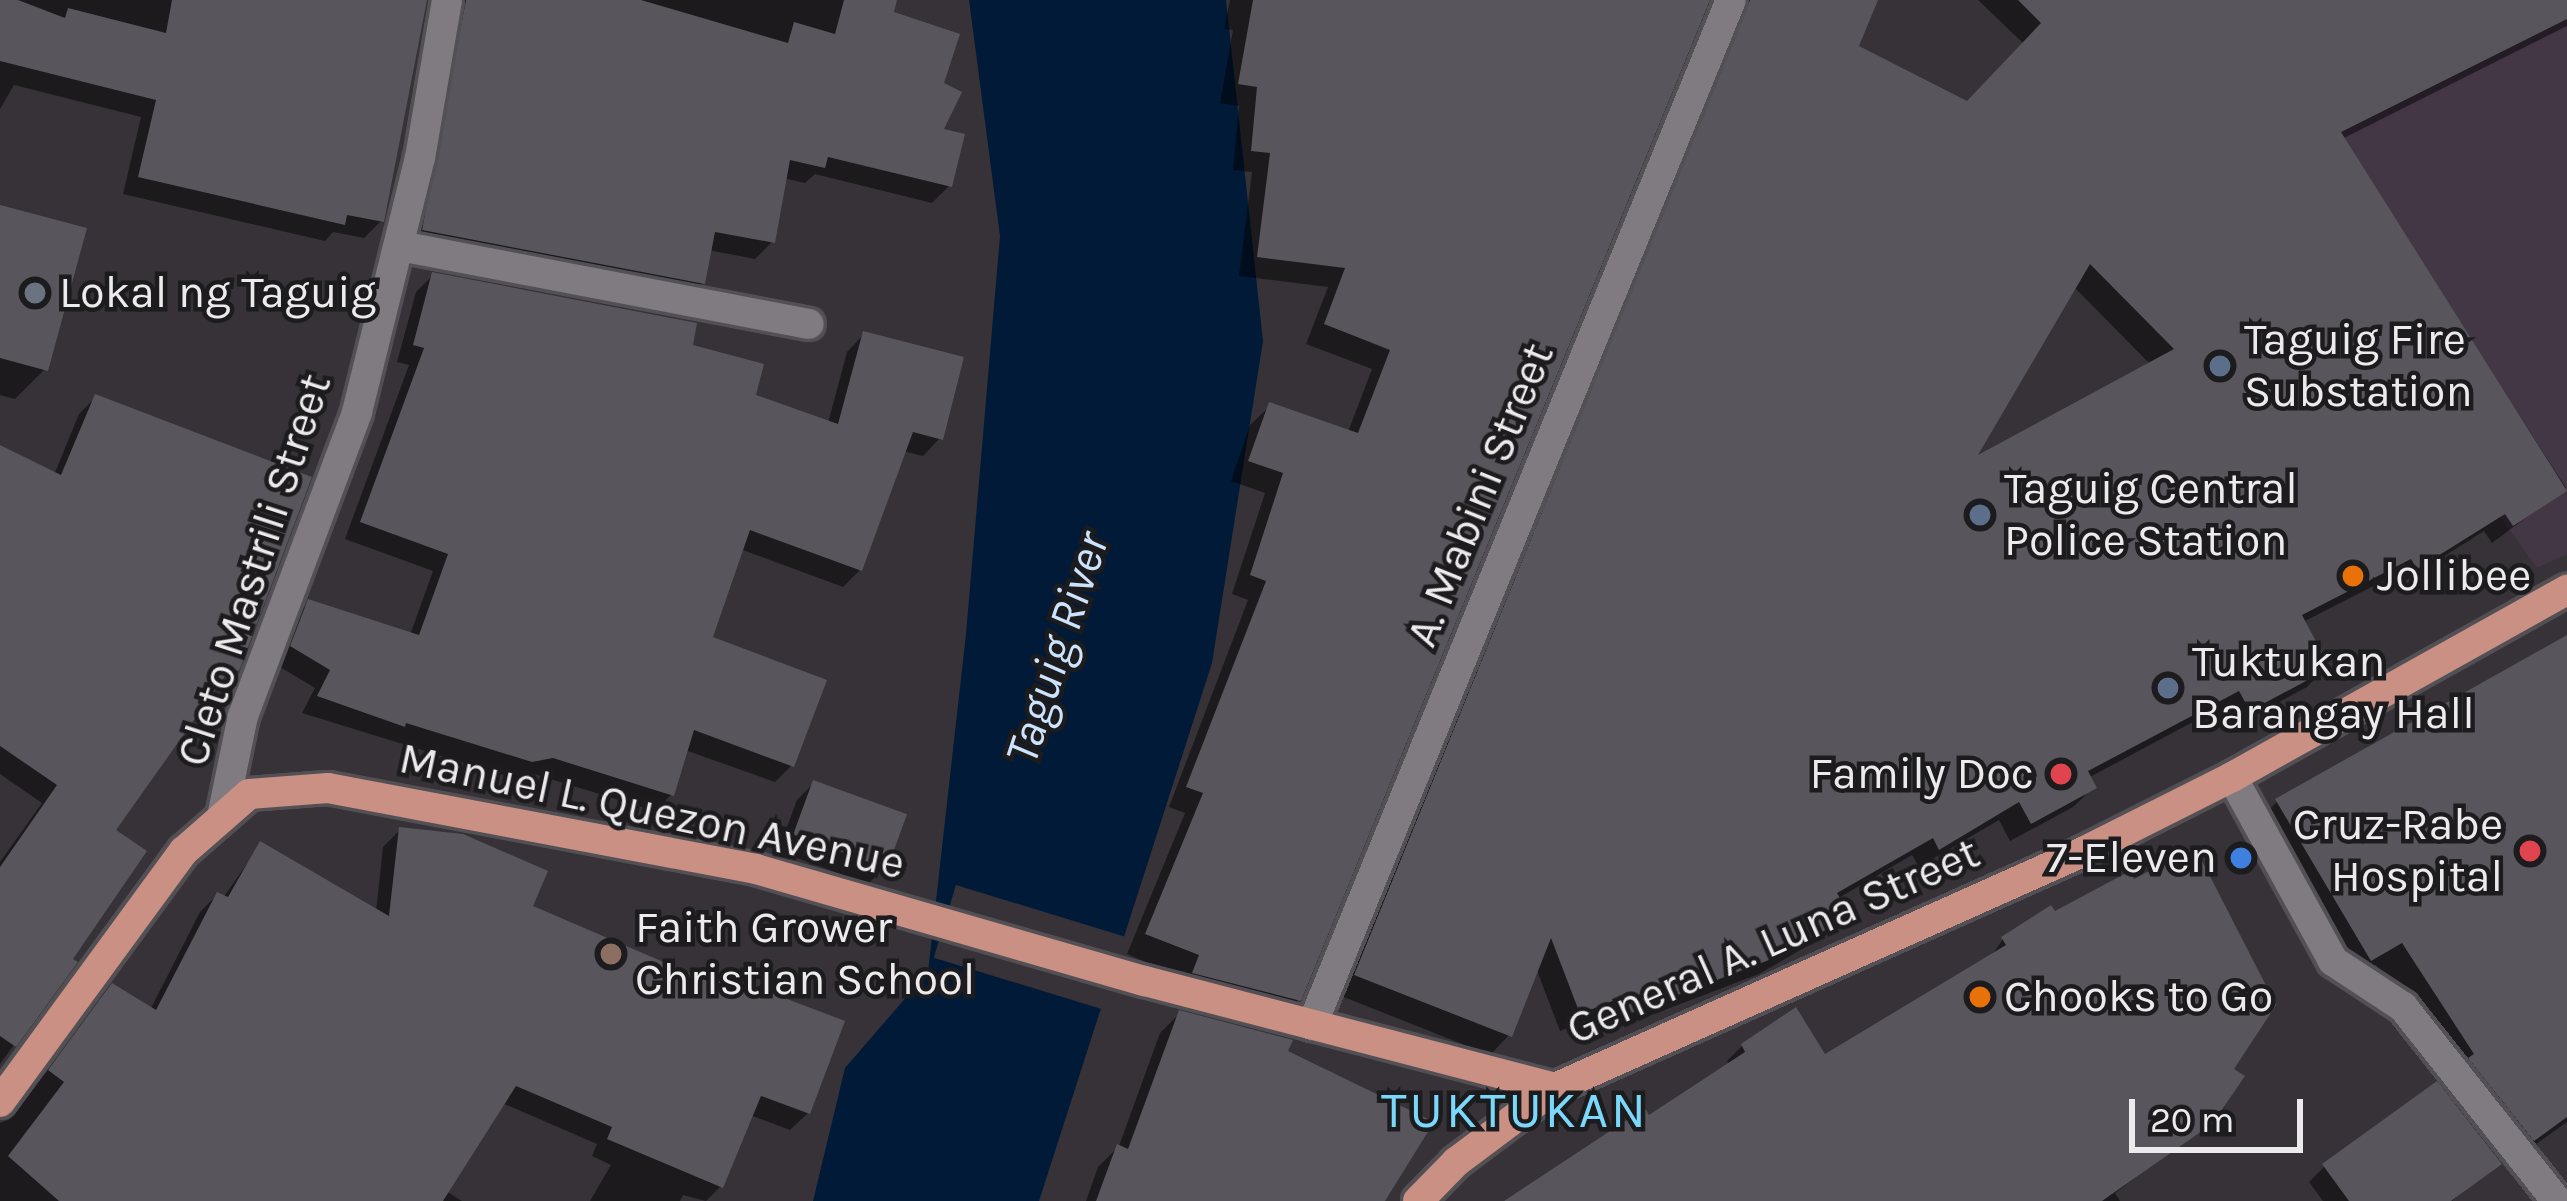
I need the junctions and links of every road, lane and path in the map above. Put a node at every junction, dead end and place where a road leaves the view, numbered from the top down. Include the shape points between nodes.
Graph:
1 (447, 0) edge
2 (1731, 0) edge
3 (400, 247) junction
4 (809, 324) dead end
5 (2567, 590) edge
6 (2232, 777) junction
7 (221, 817) junction
8 (1312, 1025) junction
9 (1555, 1088) junction
10 (0, 1102) edge
11 (1418, 1201) edge
12 (2557, 1201) edge

1 - 3 street, Cleto Mastrili Street
2 - 8 street, A. Mabini Street
3 - 4 street
3 - 7 street, Cleto Mastrili Street via 357,412 243,716
5 - 6 main road, General A. Luna Street
6 - 9 main road, General A. Luna Street
6 - 12 street via 2333,961 2403,1007
7 - 8 main road, Manuel L. Quezon Avenue via 249,794 328,788 756,869
7 - 10 main road, Manuel L. Quezon Avenue via 184,851
8 - 9 main road, Manuel L. Quezon Avenue
9 - 11 main road, General A. Luna Street

